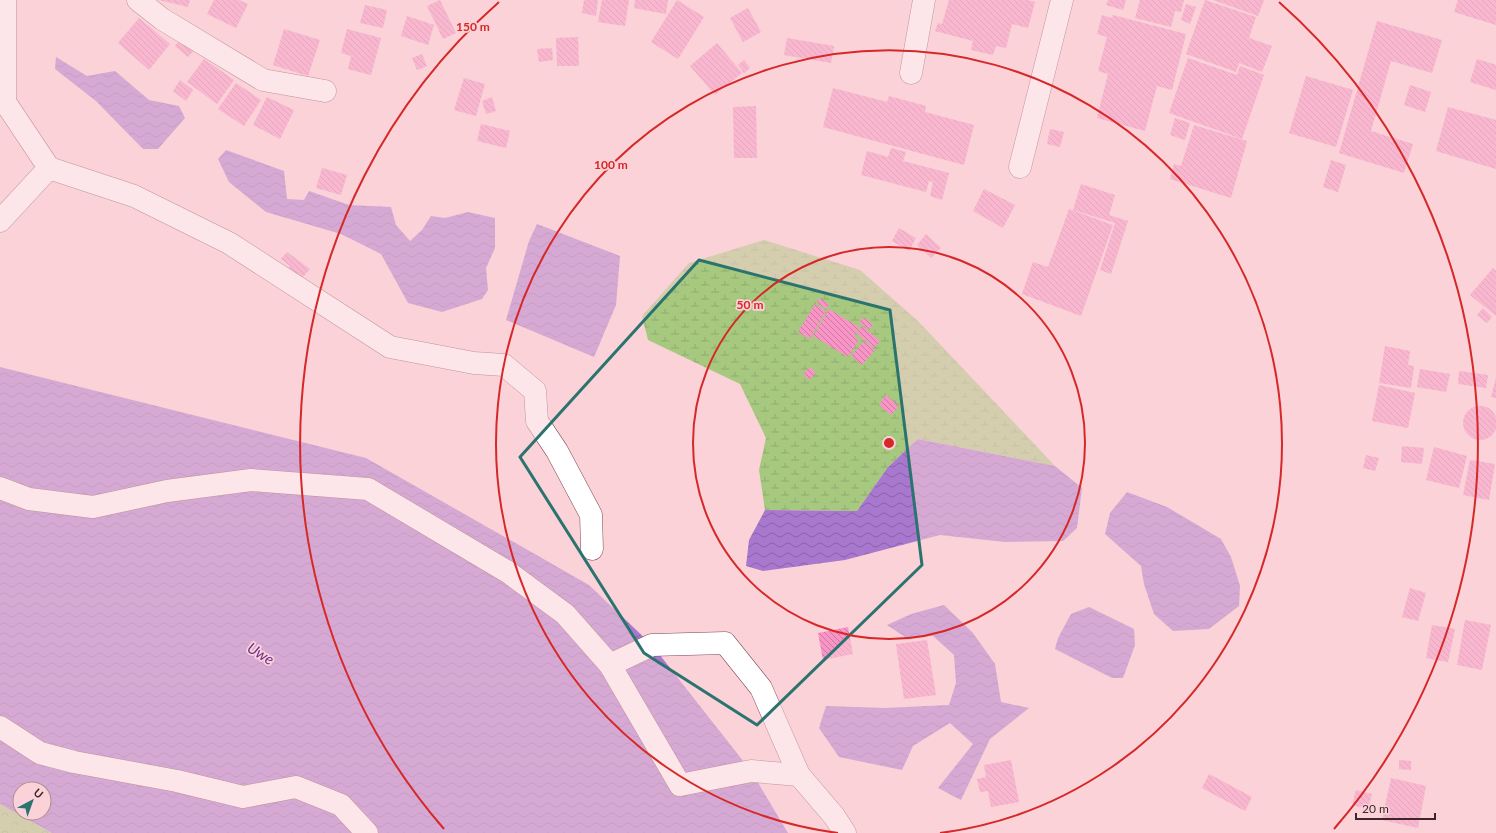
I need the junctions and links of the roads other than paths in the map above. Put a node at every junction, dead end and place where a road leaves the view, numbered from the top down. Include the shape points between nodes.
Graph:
1 (5, 0) edge
2 (138, 0) edge
3 (924, 0) edge
4 (1062, 0) edge
5 (911, 72) dead end
6 (325, 91) dead end
7 (1020, 167) dead end
8 (49, 168) junction
9 (0, 221) edge
10 (0, 488) edge
11 (592, 549) dead end
12 (610, 665) junction
13 (0, 727) edge
14 (799, 775) junction
15 (367, 833) edge
16 (845, 833) edge

1 - 8 street via 5,102
2 - 6 street via 162,19 263,80
3 - 5 street
4 - 7 street
8 - 9 street
8 - 11 street via 134,196 229,243 390,347 474,363 504,365 535,391 537,421 557,451 591,515
10 - 12 street via 29,499 93,508 167,491 251,480 368,488 488,560 565,614
12 - 14 street via 680,785 751,771
12 - 14 street via 652,645 725,643 761,688
13 - 15 street via 40,753 243,797 296,787 341,805
14 - 16 street

